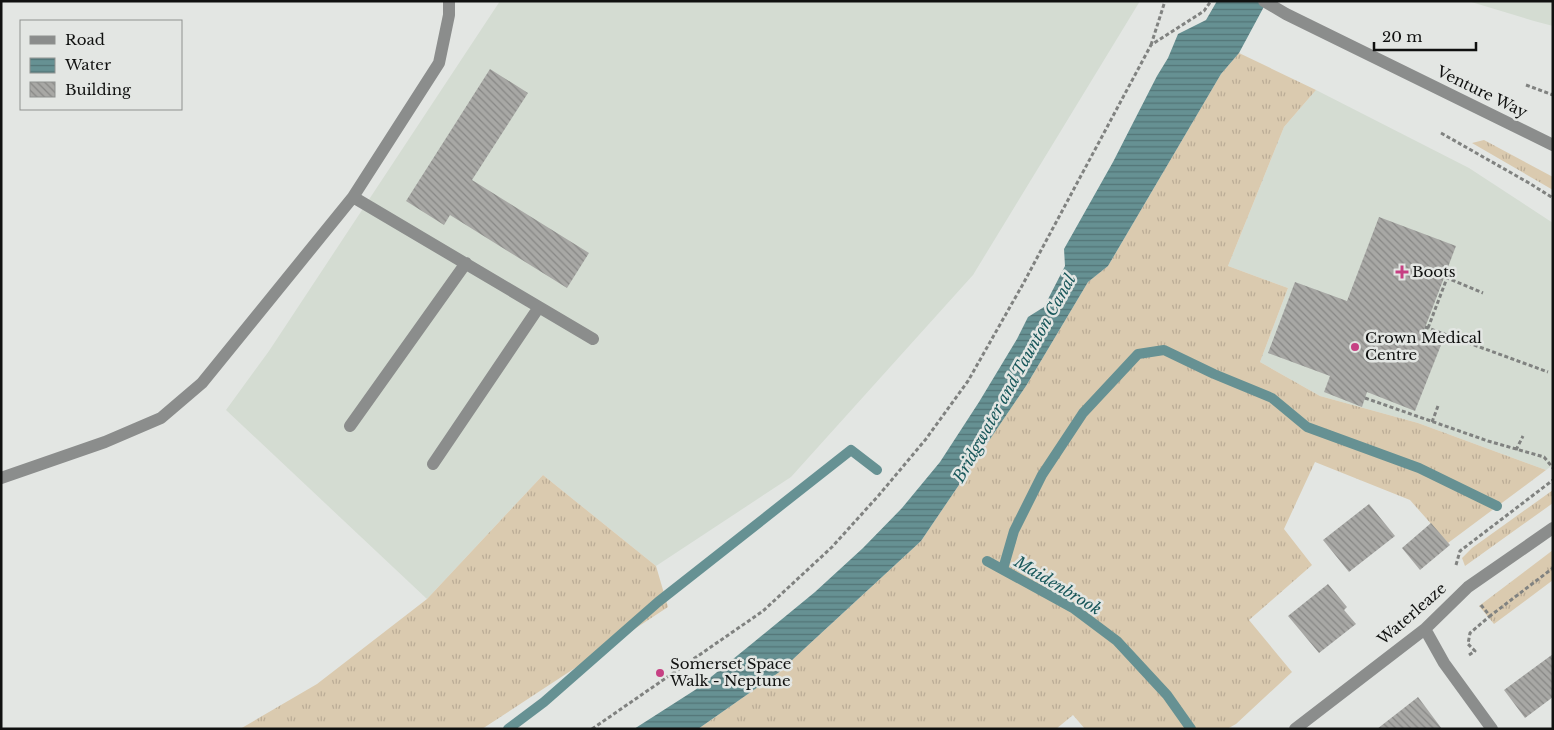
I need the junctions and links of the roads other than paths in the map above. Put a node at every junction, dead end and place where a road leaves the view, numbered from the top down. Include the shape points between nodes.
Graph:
1 (449, 1) edge
2 (1264, 1) edge
3 (1553, 145) edge
4 (353, 197) junction
5 (466, 263) junction
6 (539, 306) junction
7 (593, 339) dead end
8 (350, 426) dead end
9 (433, 464) dead end
10 (1, 478) edge
11 (1553, 528) edge
12 (1424, 629) junction
13 (1295, 729) edge
14 (1492, 729) edge

1 - 4 street via 439,63
2 - 3 street, Venture Way
4 - 5 street
4 - 10 street via 202,383 161,418
5 - 6 street
5 - 8 street
6 - 7 street
6 - 9 street
11 - 12 street, Waterleaze via 1468,587
12 - 13 street, Waterleaze
12 - 14 street

